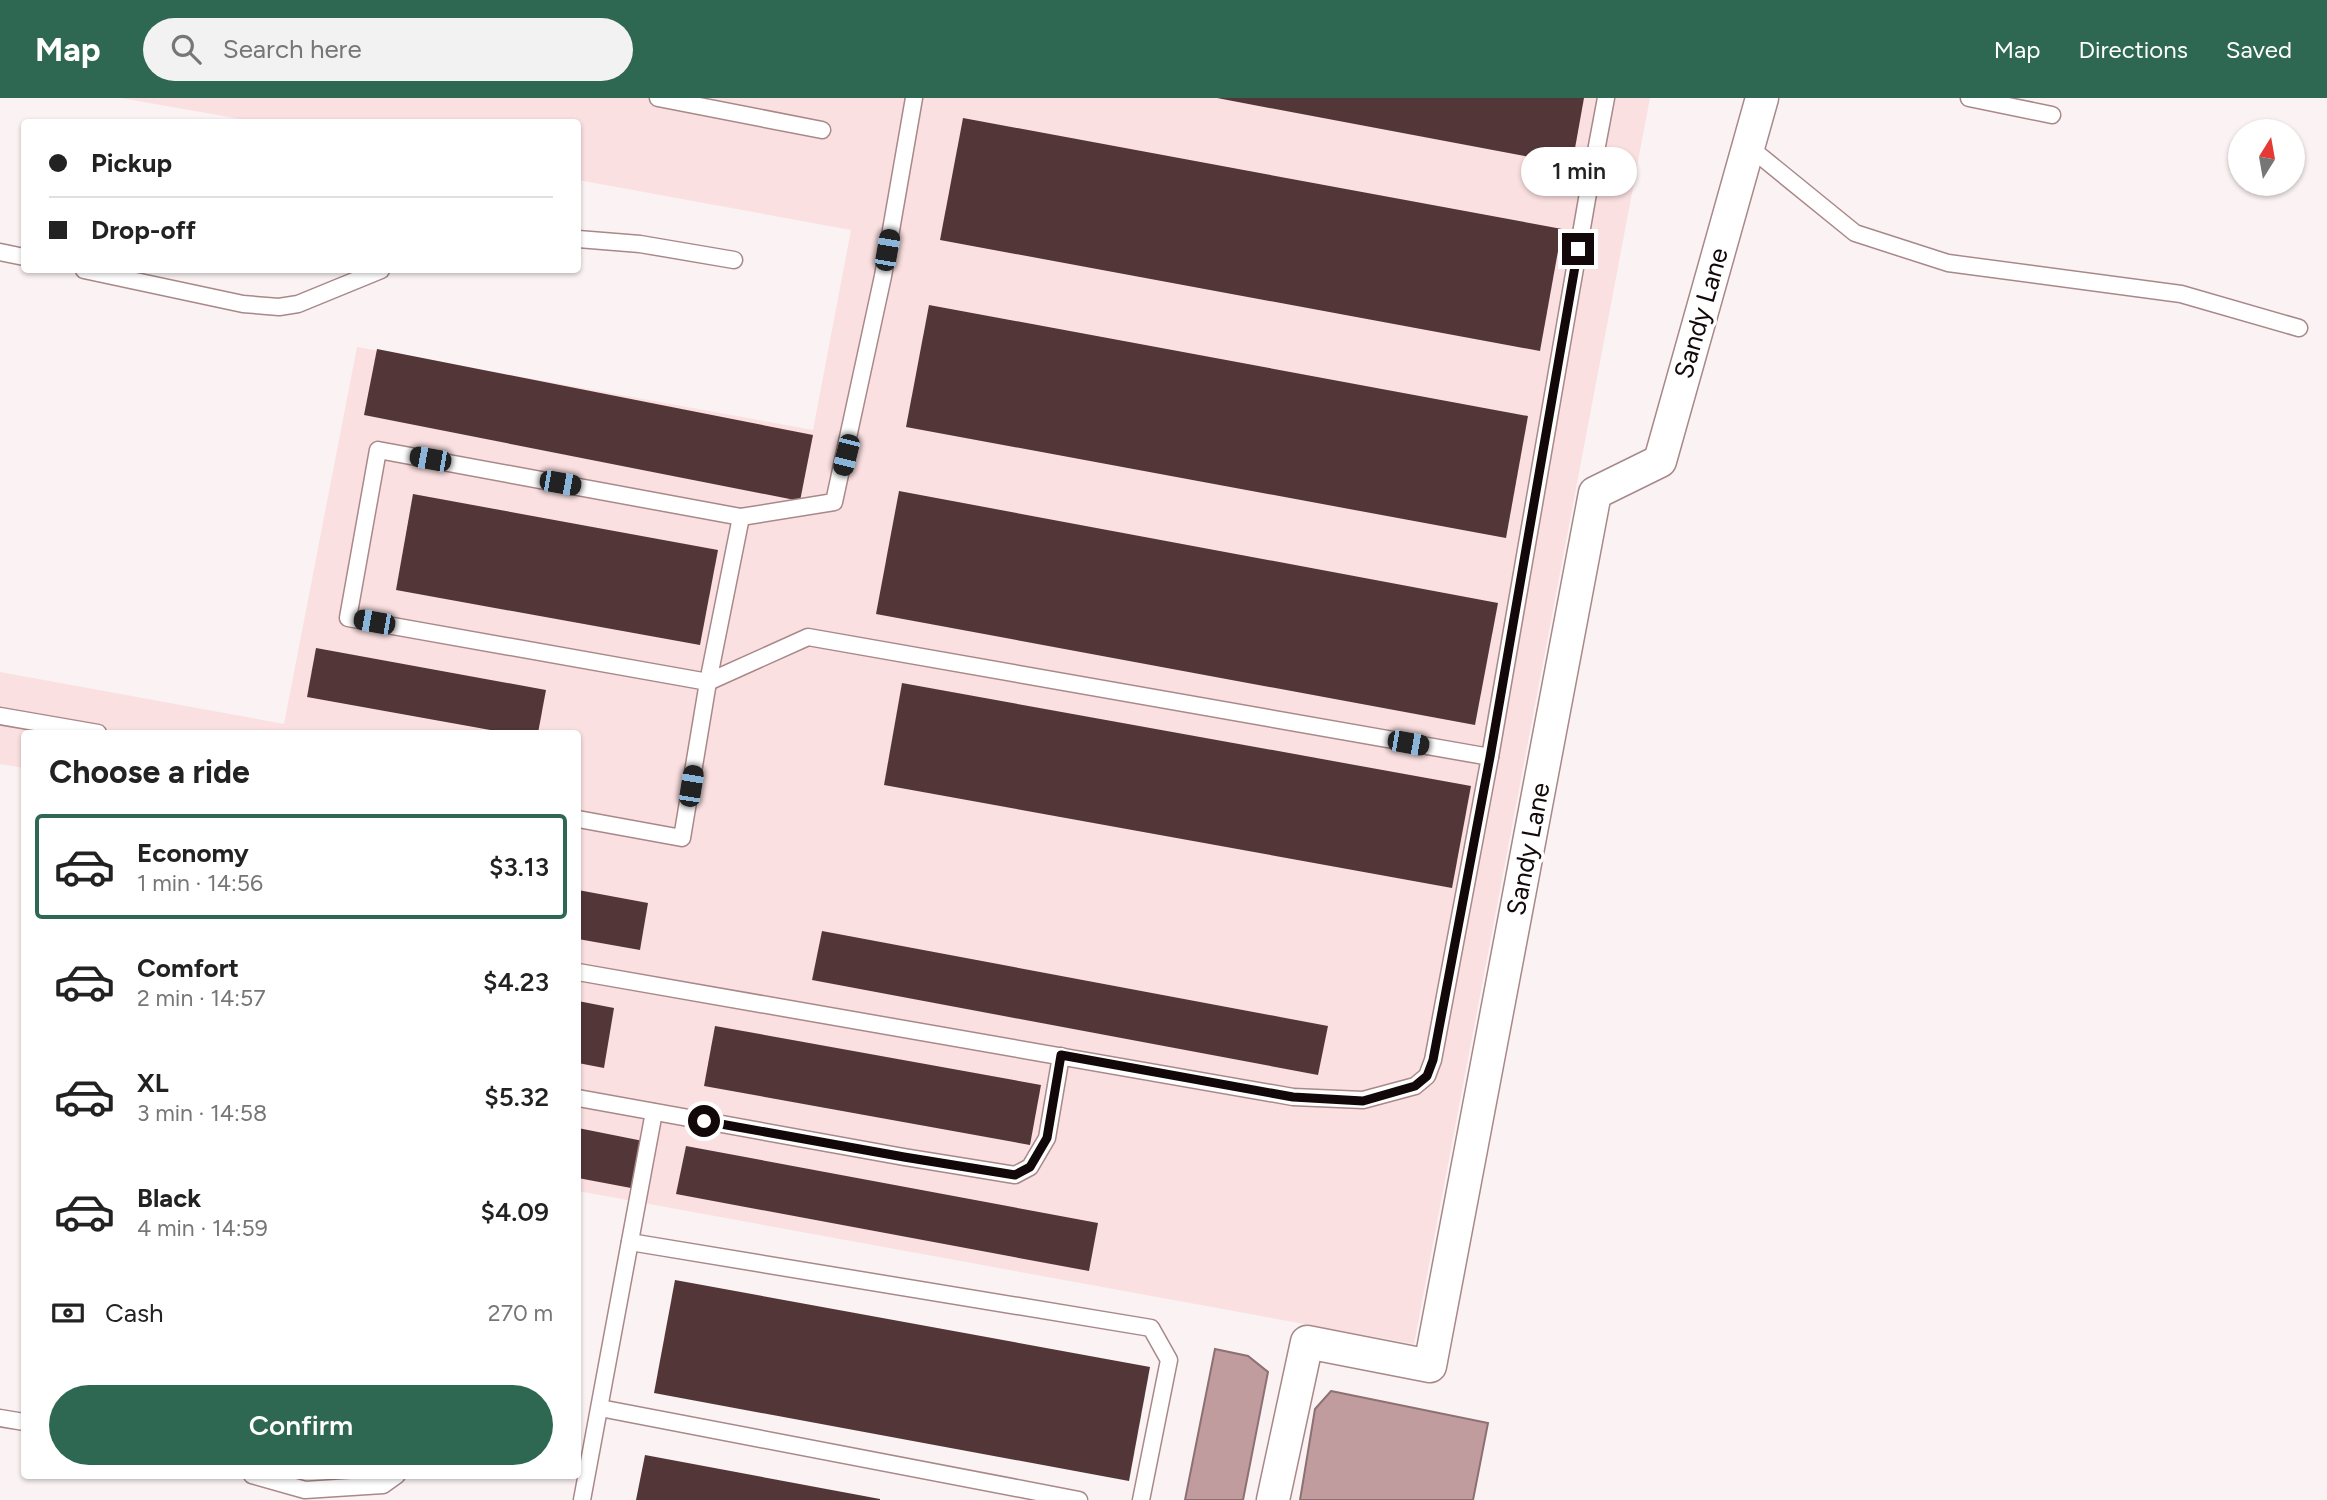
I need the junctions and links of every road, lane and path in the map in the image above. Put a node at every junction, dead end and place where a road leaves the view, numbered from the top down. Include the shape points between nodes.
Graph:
1 (657, 98) edge
2 (914, 98) edge
3 (1606, 98) edge
4 (1762, 98) edge
5 (1969, 98) edge
6 (2052, 115) dead end
7 (822, 130) dead end
8 (1748, 146) junction
9 (581, 239) edge
10 (0, 252) edge
11 (21, 256) edge
12 (734, 260) dead end
13 (98, 273) edge
14 (374, 273) edge
15 (2299, 328) dead end
16 (741, 517) junction
17 (708, 682) junction
18 (0, 716) edge
19 (81, 730) edge
20 (1490, 757) junction
21 (581, 820) edge
22 (581, 973) edge
23 (1061, 1055) junction
24 (581, 1099) edge
25 (654, 1112) junction
26 (630, 1242) junction
27 (600, 1408) junction
28 (0, 1418) edge
29 (21, 1422) edge
30 (266, 1479) edge
31 (391, 1479) edge
32 (582, 1500) edge
33 (1079, 1500) edge
34 (1140, 1500) edge
35 (1273, 1500) edge

1 - 7 lane
2 - 16 lane via 883,276 834,502
3 - 20 lane
4 - 8 street, Sandy Lane
5 - 6 lane
8 - 15 lane via 1855,233 1948,263 2181,294
8 - 35 street, Sandy Lane via 1660,461 1595,493 1430,1366 1307,1342
9 - 12 lane
10 - 11 lane
13 - 14 lane via 243,304 279,307
16 - 17 lane
16 - 17 lane via 378,450 348,618
17 - 20 lane via 808,637
17 - 21 lane via 682,838
18 - 19 lane
20 - 23 lane via 1433,1060 1427,1076 1415,1086 1363,1101 1293,1097
22 - 23 lane
23 - 25 lane via 1047,1138 1030,1167 1015,1175
24 - 25 lane
25 - 26 lane
26 - 27 lane
26 - 34 lane via 1151,1328 1169,1360
27 - 32 lane
27 - 33 lane
28 - 29 lane
30 - 31 lane via 305,1490 383,1485

